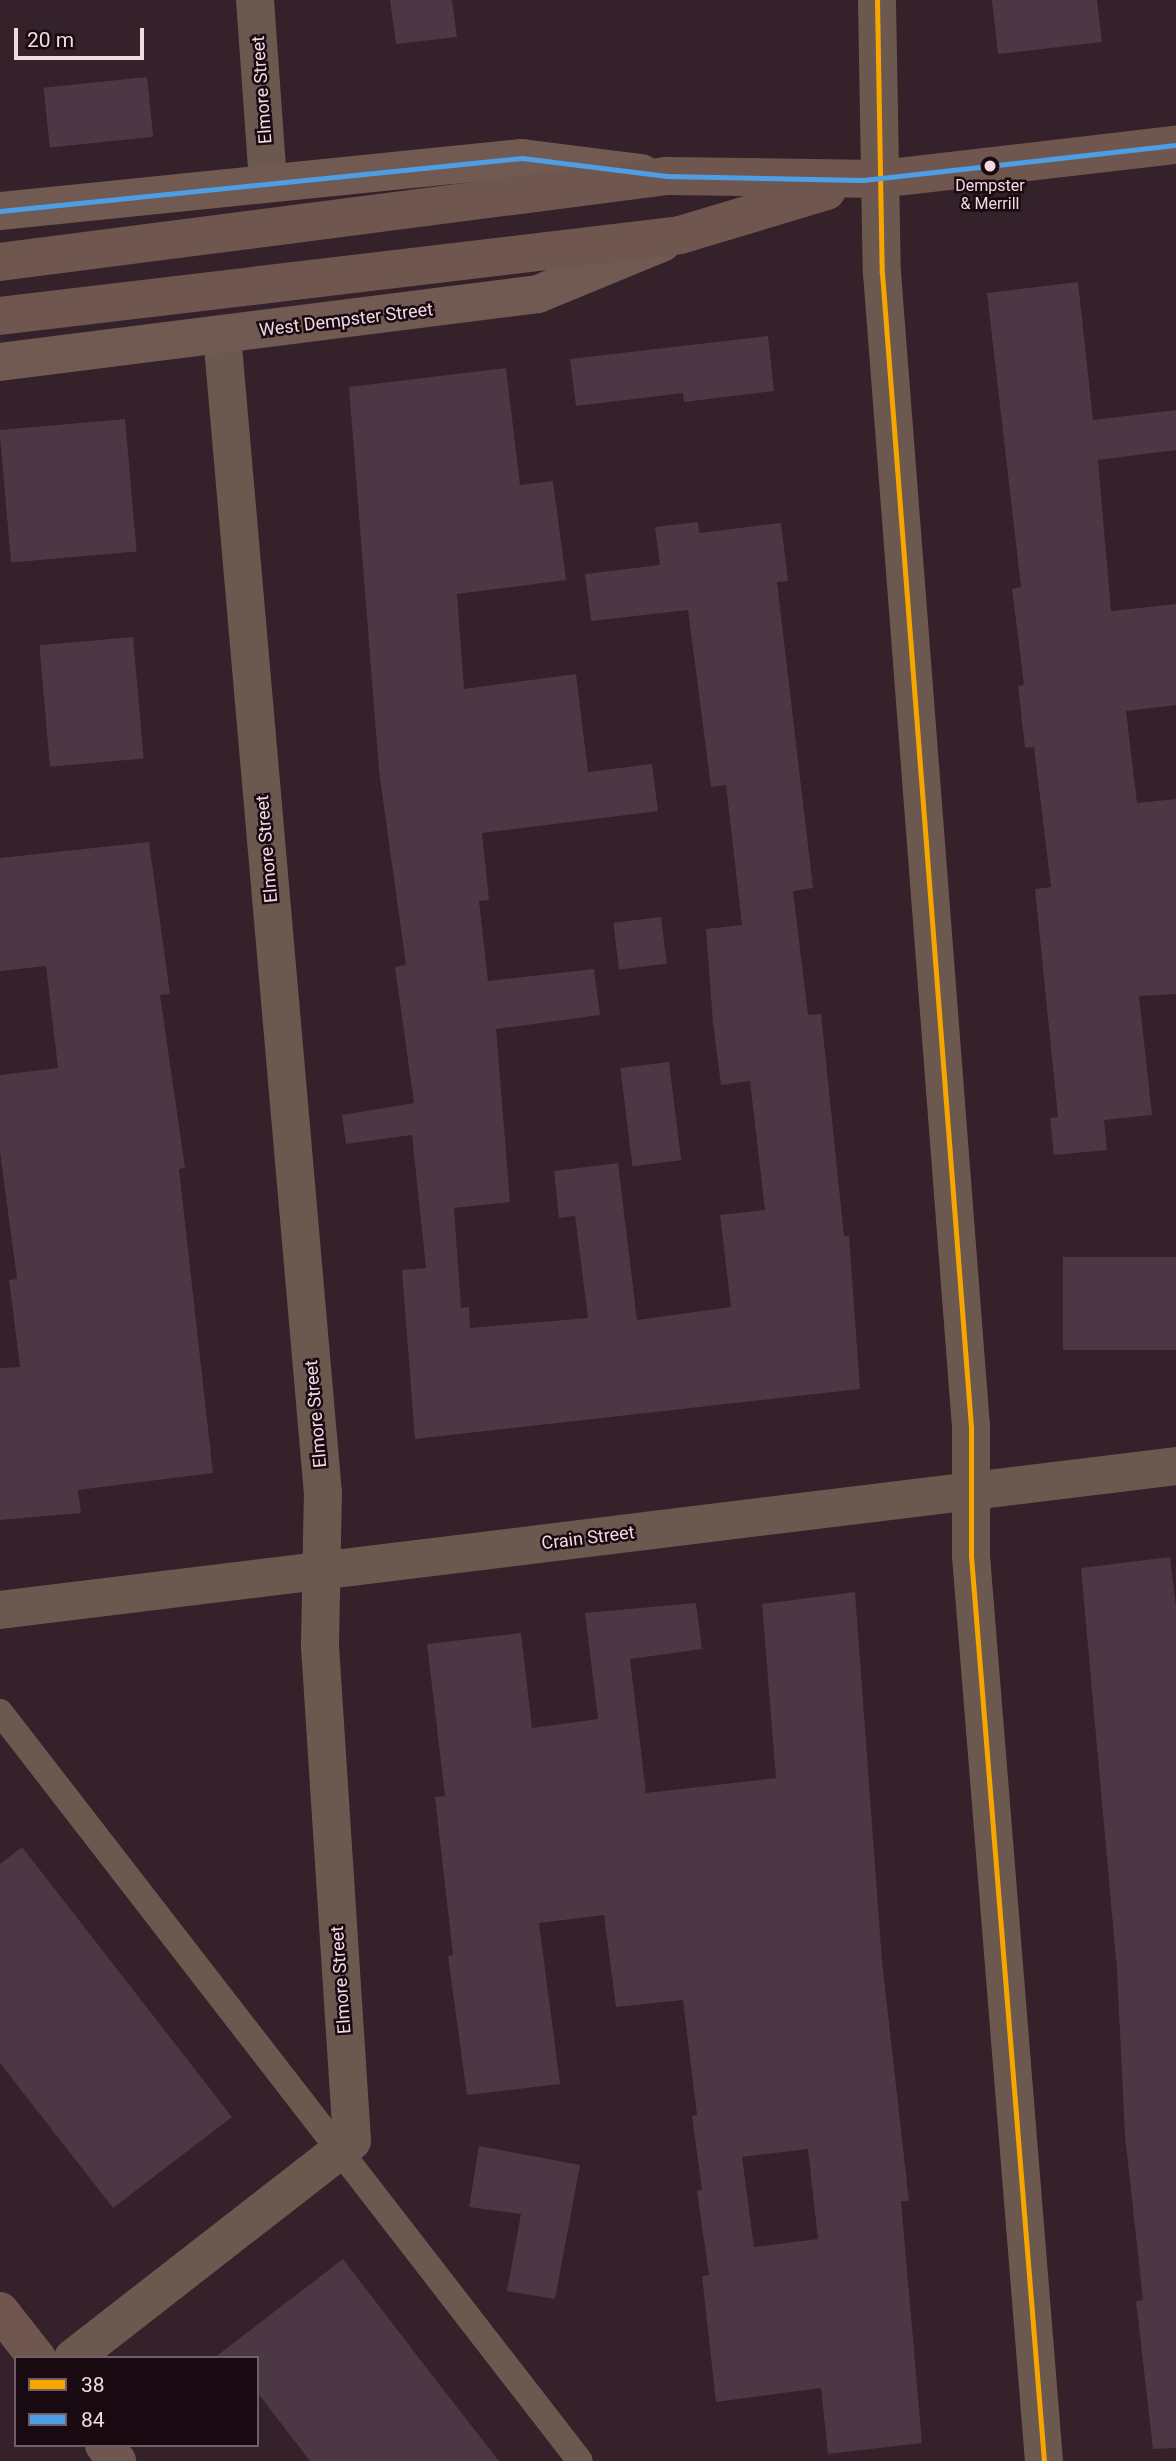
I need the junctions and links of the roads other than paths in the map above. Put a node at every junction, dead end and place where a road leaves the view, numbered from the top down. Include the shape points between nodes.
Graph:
1 (255, 0) edge
2 (877, 0) edge
3 (1176, 145) edge
4 (667, 176) junction
5 (871, 180) junction
6 (268, 181) junction
7 (0, 211) edge
8 (680, 235) junction
9 (0, 262) edge
10 (0, 316) edge
11 (222, 336) junction
12 (0, 362) edge
13 (1176, 1466) edge
14 (971, 1491) junction
15 (320, 1571) junction
16 (0, 1610) edge
17 (0, 1712) edge
18 (342, 2154) junction
19 (0, 2311) edge
20 (35, 2356) edge
21 (76, 2356) edge
22 (106, 2447) edge
23 (117, 2461) edge
24 (580, 2461) edge
25 (1044, 2461) edge

1 - 6 street, Elmore Street
2 - 5 street via 883,90
3 - 5 main road, West Dempster Street
4 - 5 main road, West Dempster Street
4 - 6 street, West Dempster Street via 522,158
4 - 9 main road, West Dempster Street
5 - 8 main road, West Dempster Street
5 - 14 street via 882,273 971,1426
6 - 7 street, West Dempster Street
8 - 10 main road, West Dempster Street
8 - 11 street, West Dempster Street via 538,295
11 - 12 street, West Dempster Street
11 - 15 street, Elmore Street via 323,1494
13 - 14 street, Crain Street
14 - 15 street, Crain Street
14 - 25 street via 973,1584
15 - 16 street, Crain Street
15 - 18 street, Elmore Street via 320,1645 352,2141
17 - 18 lane
18 - 21 street
18 - 24 lane
19 - 20 main road
22 - 23 main road

